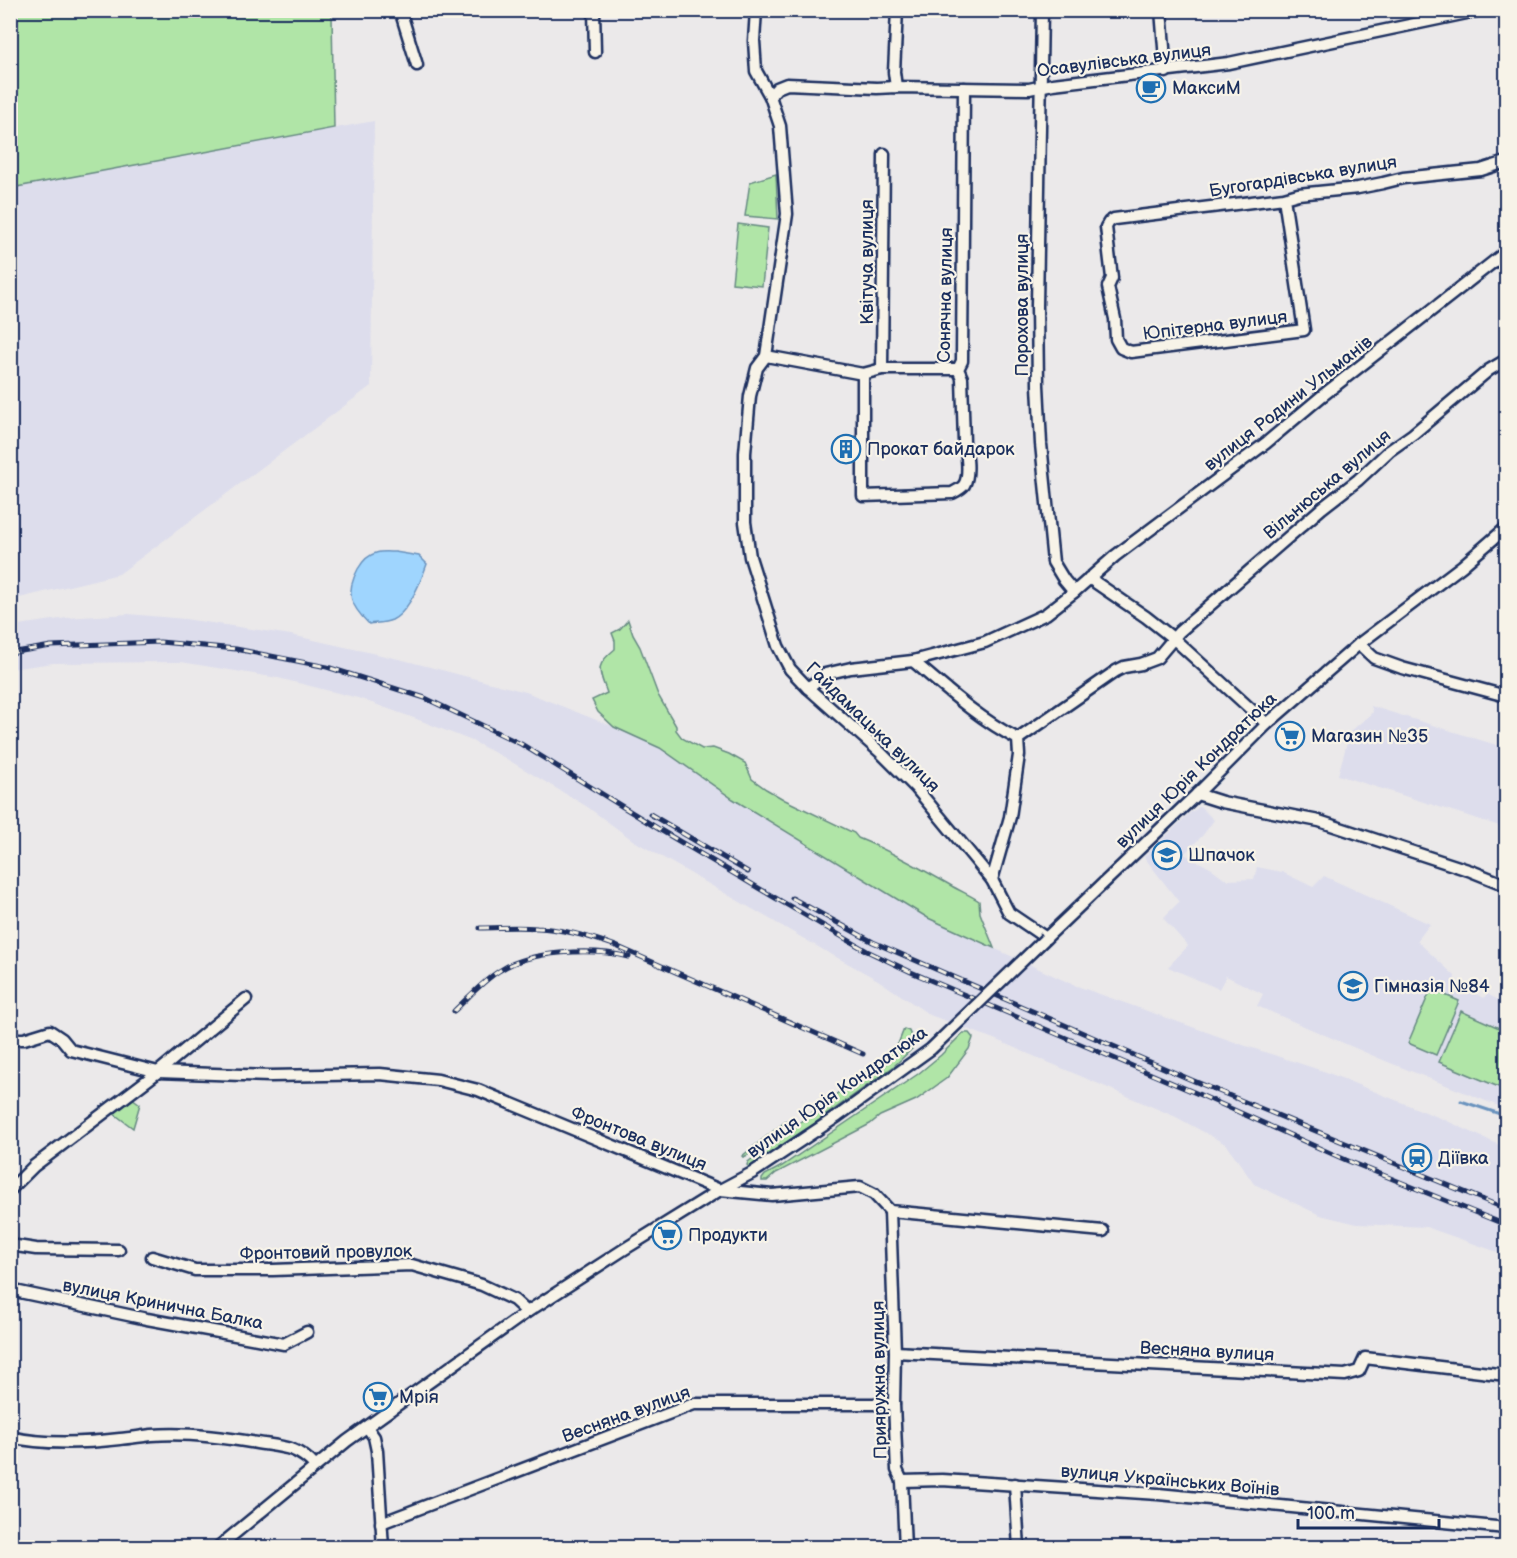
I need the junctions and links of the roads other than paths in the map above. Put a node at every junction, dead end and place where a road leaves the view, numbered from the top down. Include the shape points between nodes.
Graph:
1 (400, 10) edge
2 (594, 10) edge
3 (756, 10) edge
4 (897, 10) edge
5 (1042, 10) edge
6 (1161, 10) edge
7 (1480, 10) edge
8 (595, 52) dead end
9 (417, 65) dead end
10 (1166, 72) junction
11 (896, 87) junction
12 (1040, 87) junction
13 (964, 88) junction
14 (770, 96) junction
15 (884, 154) dead end
16 (1506, 162) edge
17 (1284, 198) junction
18 (1106, 227) joint
19 (1506, 252) edge
20 (766, 356) junction
21 (1506, 360) edge
22 (882, 369) junction
23 (958, 369) junction
24 (863, 374) junction
25 (1506, 528) edge
26 (1089, 578) junction
27 (1074, 592) junction
28 (1174, 639) junction
29 (1359, 644) junction
30 (913, 660) junction
31 (808, 688) junction
32 (1506, 696) edge
33 (1266, 724) junction
34 (1017, 739) junction
35 (1197, 794) junction
36 (992, 880) junction
37 (1506, 885) edge
38 (1046, 938) junction
39 (246, 999) dead end
40 (10, 1039) edge
41 (158, 1072) junction
42 (10, 1190) edge
43 (720, 1190) junction
44 (890, 1211) junction
45 (1103, 1230) dead end
46 (10, 1245) edge
47 (119, 1250) dead end
48 (152, 1257) dead end
49 (10, 1290) edge
50 (527, 1312) junction
51 (307, 1332) dead end
52 (895, 1352) junction
53 (1506, 1375) edge
54 (894, 1404) junction
55 (368, 1427) junction
56 (10, 1437) edge
57 (315, 1466) junction
58 (902, 1482) junction
59 (1016, 1484) junction
60 (381, 1523) junction
61 (1506, 1528) edge
62 (217, 1548) edge
63 (383, 1548) edge
64 (905, 1548) edge
65 (1019, 1548) edge

1 - 9 street
2 - 8 street
3 - 14 street, Гайдамацька вулиця via 756,70
4 - 11 street
5 - 12 street, Порохова вулиця
6 - 10 street
7 - 10 street, Осавулівська вулиця via 1229,63
10 - 12 street, Осавулівська вулиця
11 - 13 street, Осавулівська вулиця
11 - 14 street, Осавулівська вулиця via 787,84
12 - 13 street, Осавулівська вулиця
12 - 27 street, Порохова вулиця via 1037,306 1041,444 1053,562
13 - 23 street, Сонячна вулиця via 962,361
14 - 20 street, Гайдамацька вулиця via 780,126 787,214
15 - 22 street, Квітуча вулиця
16 - 17 street, Бугогардівська вулиця via 1481,170 1403,178
17 - 18 street, Бугогардівська вулиця via 1114,219
17 - 18 street, Юпітерна вулиця via 1304,330 1131,352 1122,348 1116,339 1107,287 1112,278
19 - 26 street, вулиця Родини Ульманів
20 - 24 street
20 - 31 street, Гайдамацька вулиця via 757,368 750,396 745,522 750,557 778,646 790,669
21 - 28 street, Вільнюська вулиця via 1389,451
22 - 23 street
22 - 24 street
23 - 24 street, Сонячна вулиця via 962,378 966,480 962,488 952,493 863,496
25 - 29 street, вулиця Юрія Кондратюка
26 - 27 street, вулиця Родини Ульманів
26 - 28 street
27 - 30 street, вулиця Родини Ульманів via 1046,614 985,642
28 - 33 street
28 - 34 street, Вільнюська вулиця via 1157,658 1116,671
29 - 32 street via 1374,658 1402,668
29 - 33 street, вулиця Юрія Кондратюка
30 - 31 street, вулиця Родини Ульманів via 825,674
30 - 34 street
31 - 36 street, Гайдамацька вулиця via 916,788
33 - 35 street, вулиця Юрія Кондратюка
34 - 36 street via 1020,755 1010,817
35 - 37 street via 1318,821
35 - 38 street, вулиця Юрія Кондратюка
36 - 38 street, Гайдамацька вулиця via 1010,913
38 - 43 street, вулиця Юрія Кондратюка, bridge via 931,1049 838,1116
39 - 41 street
40 - 41 street, Фронтова вулиця via 50,1031 70,1050
41 - 42 street via 34,1166
41 - 43 street, Фронтова вулиця via 380,1074 438,1080 478,1090
43 - 44 street, Фронтова вулиця via 772,1195 860,1187 874,1194
43 - 50 street, вулиця Юрія Кондратюка
44 - 45 street
44 - 52 street, Прияружна вулиця
46 - 47 street
48 - 50 street, Фронтовий провулок via 195,1270 412,1265 482,1285 514,1300
49 - 51 street, вулиця Кринична Балка via 284,1344
50 - 55 street, вулиця Юрія Кондратюка
52 - 53 street, Весняна вулиця via 1345,1375 1359,1371 1365,1358
52 - 54 street, Прияружна вулиця
54 - 58 street, Прияружна вулиця via 897,1470
54 - 60 street, Весняна вулиця via 694,1404
55 - 57 street, вулиця Юрія Кондратюка
55 - 60 street via 377,1451
56 - 57 street via 70,1443 182,1434 226,1438 294,1449
57 - 62 street, вулиця Юрія Кондратюка
58 - 59 street, вулиця Українських Воїнів
58 - 64 street, Прияружна вулиця
59 - 61 street, вулиця Українських Воїнів
59 - 65 street
60 - 63 street

